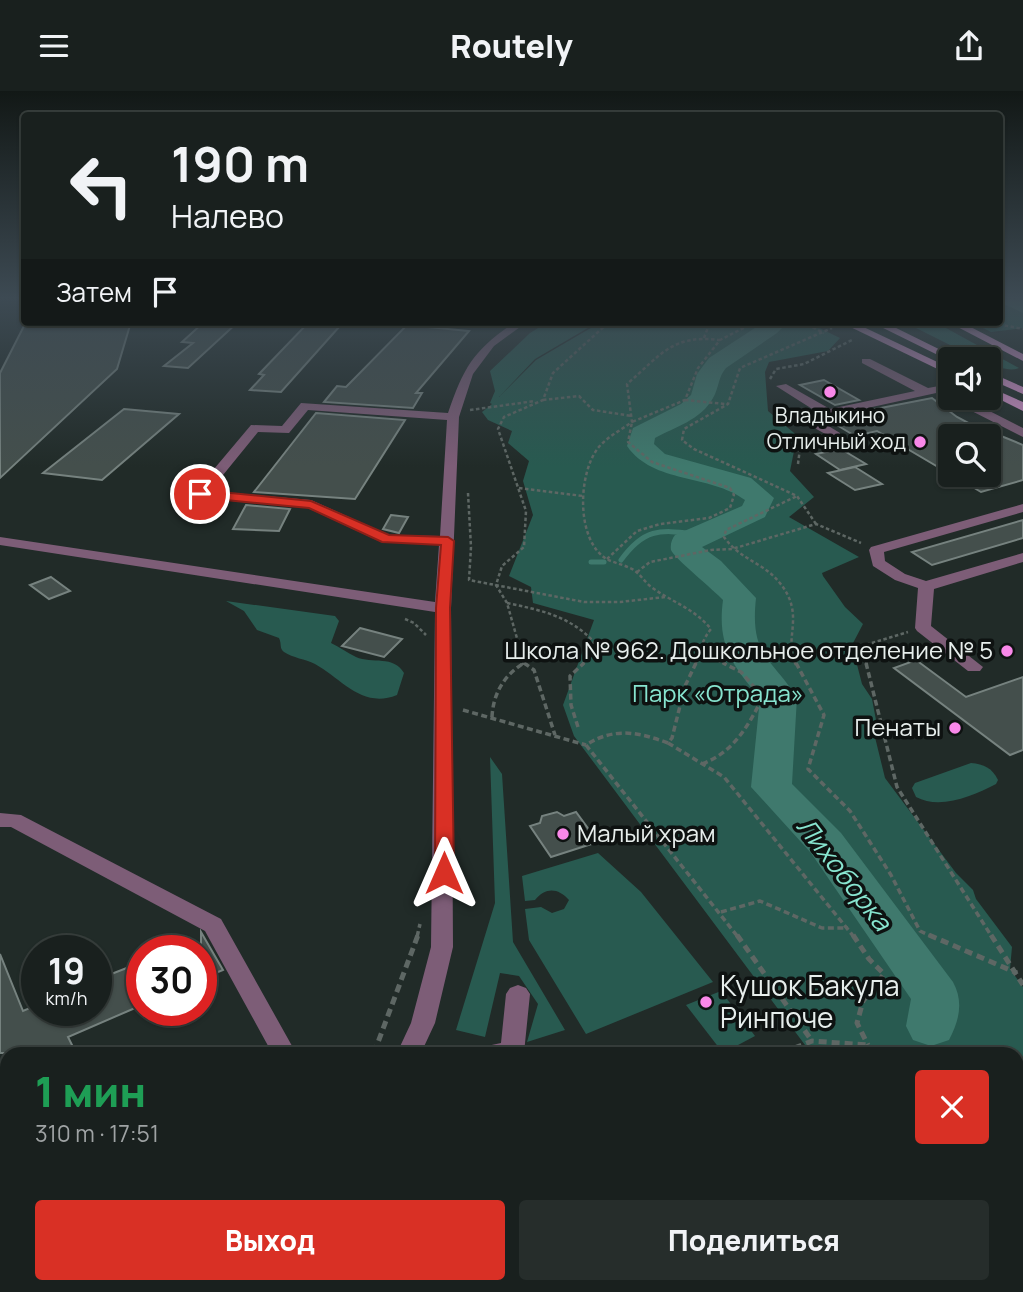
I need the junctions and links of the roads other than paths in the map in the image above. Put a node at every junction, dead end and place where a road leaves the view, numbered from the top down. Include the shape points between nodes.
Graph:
1 (482, 355) edge
2 (914, 355) edge
3 (866, 361) dead end
4 (938, 366) edge
5 (1001, 377) edge
6 (1001, 380) edge
7 (1023, 382) edge
8 (782, 386) road end
9 (938, 390) edge
10 (1023, 391) edge
11 (1001, 396) edge
12 (1023, 407) edge
13 (977, 410) edge
14 (828, 413) junction
15 (454, 415) junction
16 (1023, 433) edge
17 (836, 436) road end
18 (1023, 507) edge
19 (0, 541) edge
20 (448, 541) junction
21 (1023, 557) edge
22 (926, 586) junction
23 (443, 608) junction
24 (974, 667) dead end
25 (0, 820) edge
26 (518, 994) dead end
27 (281, 1047) edge
28 (413, 1047) edge
29 (513, 1047) edge

1 - 15 street via 467,374
2 - 4 main road
3 - 9 street
5 - 7 main road
6 - 10 main road
8 - 14 street
9 - 14 street
11 - 12 main road
13 - 16 street
14 - 17 street via 806,418
15 - 20 street
15 - 20 street via 305,406 285,430 255,428 200,494 311,504 386,539
18 - 22 street via 876,550 878,563
19 - 23 street
20 - 23 street
21 - 22 street
22 - 24 street via 923,628
23 - 28 street via 442,947
25 - 27 street via 15,820 213,925
26 - 29 street

